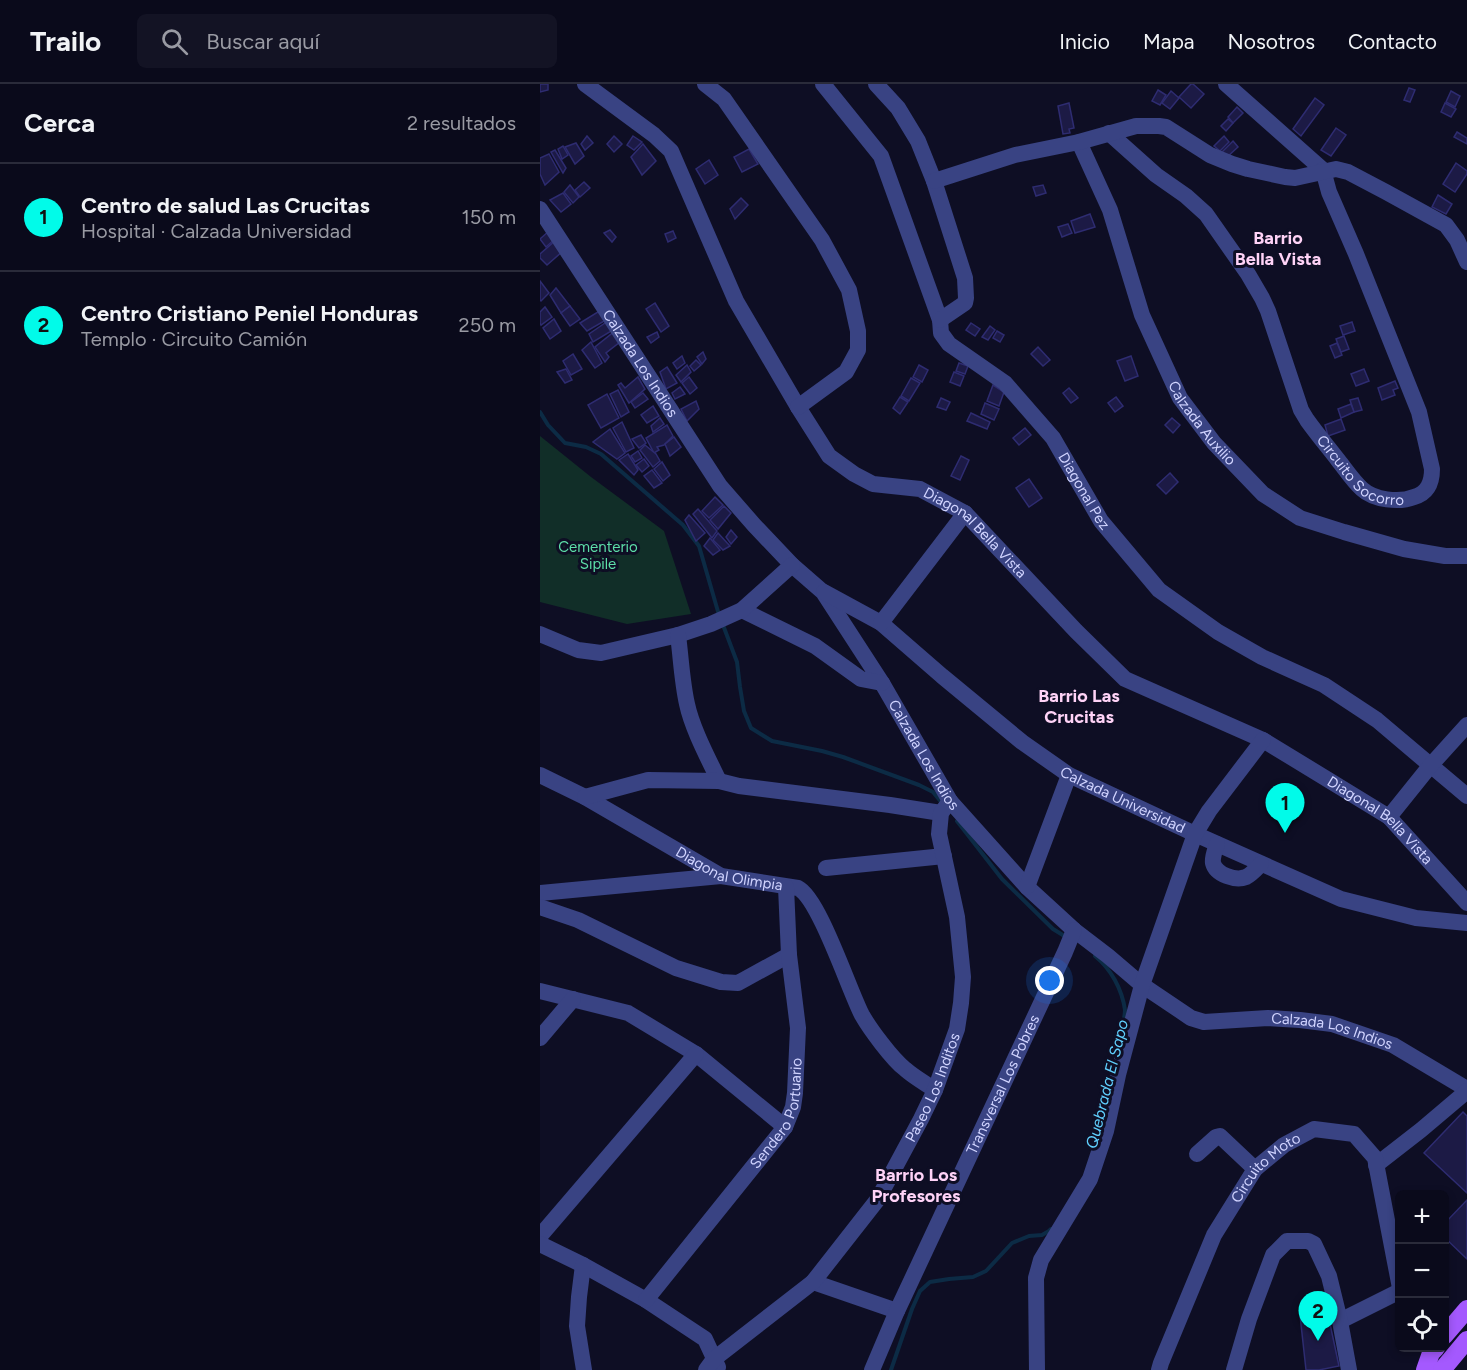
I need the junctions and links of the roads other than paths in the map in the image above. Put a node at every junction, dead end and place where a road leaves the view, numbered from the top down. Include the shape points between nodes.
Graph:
1 (585, 84) edge
2 (705, 84) edge
3 (823, 84) edge
4 (876, 84) edge
5 (1226, 84) edge
6 (724, 92) edge
7 (1109, 133) junction
8 (1079, 142) junction
9 (1323, 170) junction
10 (933, 182) junction
11 (540, 209) edge
12 (1467, 262) edge
13 (940, 320) junction
14 (798, 407) junction
15 (964, 513) junction
16 (1467, 556) edge
17 (792, 565) junction
18 (823, 592) junction
19 (742, 610) junction
20 (881, 623) junction
21 (540, 634) edge
22 (678, 635) junction
23 (882, 683) junction
24 (1467, 725) edge
25 (1263, 740) junction
26 (1430, 766) junction
27 (540, 775) edge
28 (1069, 775) junction
29 (718, 781) junction
30 (1467, 796) edge
31 (585, 797) junction
32 (946, 807) junction
33 (1389, 817) junction
34 (1194, 834) junction
35 (1217, 844) junction
36 (944, 856) junction
37 (1261, 864) junction
38 (826, 868) dead end
39 (720, 876) junction
40 (1027, 886) junction
41 (786, 887) junction
42 (540, 893) edge
43 (1467, 903) edge
44 (540, 908) edge
45 (1467, 923) edge
46 (1070, 939) junction
47 (789, 955) junction
48 (1142, 985) junction
49 (540, 991) edge
50 (573, 999) junction
51 (540, 1038) edge
52 (696, 1054) junction
53 (935, 1090) junction
54 (1467, 1090) edge
55 (785, 1127) junction
56 (1197, 1155) dead end
57 (1376, 1165) junction
58 (1255, 1169) junction
59 (540, 1236) edge
60 (540, 1244) edge
61 (1395, 1263) edge
62 (583, 1265) junction
63 (813, 1282) junction
64 (1395, 1292) edge
65 (645, 1300) junction
66 (1467, 1309) edge
67 (897, 1311) junction
68 (1340, 1322) junction
69 (1449, 1330) edge
70 (1467, 1340) edge
71 (713, 1366) edge
72 (584, 1370) edge
73 (872, 1370) edge
74 (1037, 1370) edge
75 (1159, 1370) edge
76 (1234, 1370) edge
77 (1349, 1370) edge
78 (1442, 1370) edge

1 - 14 street, Diagonal Bella Vista via 671,151 735,301
2 - 6 street
3 - 13 street, Diagonal Pez via 881,156
4 - 10 street via 898,108 918,141
5 - 9 street
6 - 14 street via 822,240 849,290 858,350 846,372
7 - 8 street
7 - 9 street via 1136,126 1166,127 1232,165 1285,177
7 - 9 street, Circuito Socorro via 1206,214 1262,298 1301,410 1352,477 1363,490 1385,499 1412,498 1425,491 1432,476 1419,412
8 - 10 street via 1015,155
8 - 16 street, Calzada Auxilio via 1110,210 1142,315 1180,398 1214,442 1263,494 1300,518 1404,549
9 - 12 street via 1348,172 1446,225
10 - 13 street via 965,278 965,303
11 - 17 street, Calzada Los Indios via 720,486
13 - 26 street, Diagonal Pez via 941,333 949,344 1005,383 1053,438 1101,520 1159,590 1218,632 1323,685 1377,720
14 - 15 street, Diagonal Bella Vista via 829,456 854,474 873,484 920,489
15 - 20 street
15 - 25 street, Diagonal Bella Vista via 1125,679
17 - 18 street, Calzada Los Indios
17 - 19 street
18 - 20 street, Calzada Universidad
18 - 23 street, Calzada Los Indios
19 - 22 street
19 - 23 street via 815,646 861,678
20 - 28 street, Calzada Universidad via 1022,742
21 - 22 street via 578,650 601,653
22 - 29 street via 687,706
23 - 32 street, Calzada Los Indios
24 - 26 street
25 - 33 street, Diagonal Bella Vista
25 - 34 street
26 - 30 street, Diagonal Pez
26 - 33 street
27 - 31 street, Diagonal Olimpia
28 - 34 street, Calzada Universidad
28 - 40 street
29 - 31 street via 648,780
29 - 32 street
31 - 39 street, Diagonal Olimpia
32 - 36 street, Paseo Los Inditos via 939,834
32 - 40 street, Calzada Los Indios
33 - 43 street, Diagonal Bella Vista
34 - 35 street, Calzada Universidad
34 - 48 street
35 - 37 street, Calzada Universidad
35 - 37 street via 1213,855 1215,867 1234,879 1246,877
36 - 38 street
36 - 53 street, Paseo Los Inditos via 957,917 963,977 957,1029
37 - 45 street, Calzada Universidad via 1341,899 1416,918
39 - 41 street, Diagonal Olimpia
39 - 42 street
40 - 46 street, Calzada Los Indios
41 - 47 street, Sendero Portuario
41 - 53 street, Diagonal Olimpia via 804,891 822,921 862,1016 891,1056
44 - 47 street via 578,920 676,968 721,982 738,983
46 - 48 street, Calzada Los Indios via 1108,956
46 - 67 street, Transversal Los Pobres
47 - 55 street, Sendero Portuario via 798,1028 795,1093
48 - 54 street, Calzada Los Indios via 1191,1018 1204,1022 1268,1018 1332,1024 1393,1045
48 - 74 street via 1106,1131 1089,1179 1041,1260 1036,1278
49 - 50 street
50 - 51 street
50 - 52 street via 628,1013
52 - 55 street
52 - 59 street
53 - 63 street, Paseo Los Inditos via 878,1199
54 - 57 street
55 - 65 street, Sendero Portuario
56 - 58 street via 1220,1136
57 - 58 street, Circuito Moto via 1375,1158 1354,1134 1314,1129 1284,1145
57 - 61 street, Circuito Moto
58 - 75 street, Circuito Moto via 1214,1234
60 - 62 street
62 - 65 street
62 - 72 street via 577,1326
63 - 67 street
63 - 71 street, Paseo Los Inditos
64 - 68 street
65 - 71 street via 705,1339
66 - 69 main road
67 - 73 street, Transversal Los Pobres
68 - 76 street via 1329,1276 1314,1244 1308,1240 1287,1241 1273,1254
68 - 77 street
70 - 78 main road

